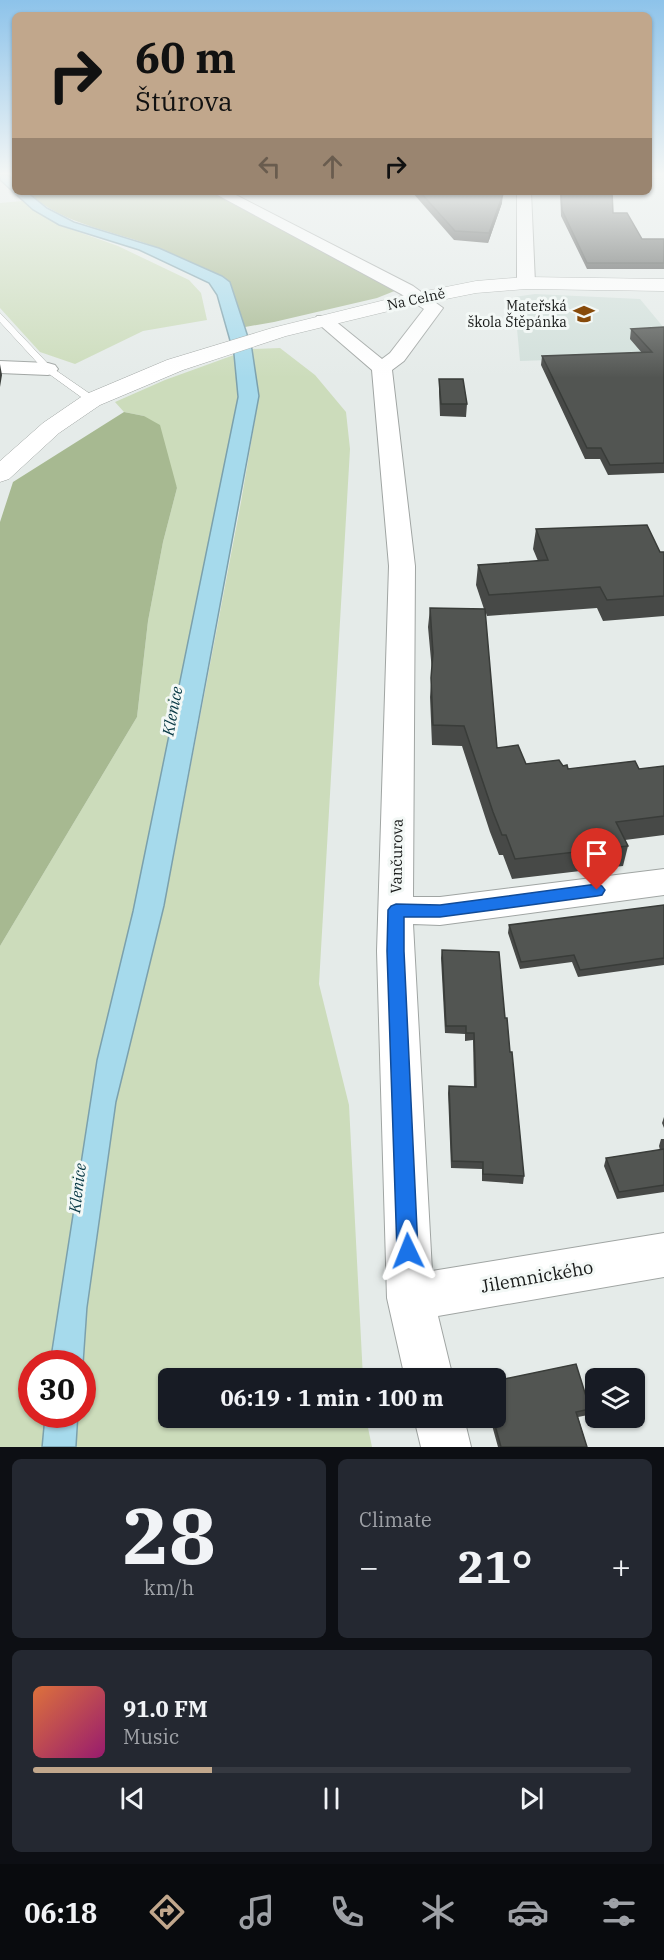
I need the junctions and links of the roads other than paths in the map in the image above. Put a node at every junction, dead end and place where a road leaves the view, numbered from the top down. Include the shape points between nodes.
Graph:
1 (316, 243) edge
2 (525, 243) edge
3 (526, 283) junction
4 (662, 288) edge
5 (420, 297) junction
6 (0, 316) edge
7 (323, 320) junction
8 (0, 367) edge
9 (382, 368) junction
10 (48, 369) junction
11 (92, 400) junction
12 (0, 474) edge
13 (664, 882) edge
14 (396, 910) junction
15 (664, 1255) edge
16 (410, 1298) junction
17 (427, 1368) edge
18 (441, 1428) edge
19 (446, 1447) edge

1 - 5 street
2 - 3 street
3 - 4 street, Na Celně
3 - 5 street, Na Celně
5 - 7 street, Na Celně
5 - 9 street via 434,308 397,357
6 - 10 lane
7 - 9 street
7 - 11 street, Na Celně via 205,355
8 - 10 street
9 - 14 street, Vančurova via 402,566
10 - 11 lane
11 - 12 street via 51,428
13 - 14 street via 440,911
14 - 16 street, Vančurova
15 - 16 street, Jilemnického
16 - 17 street, Vančurova
18 - 19 street

